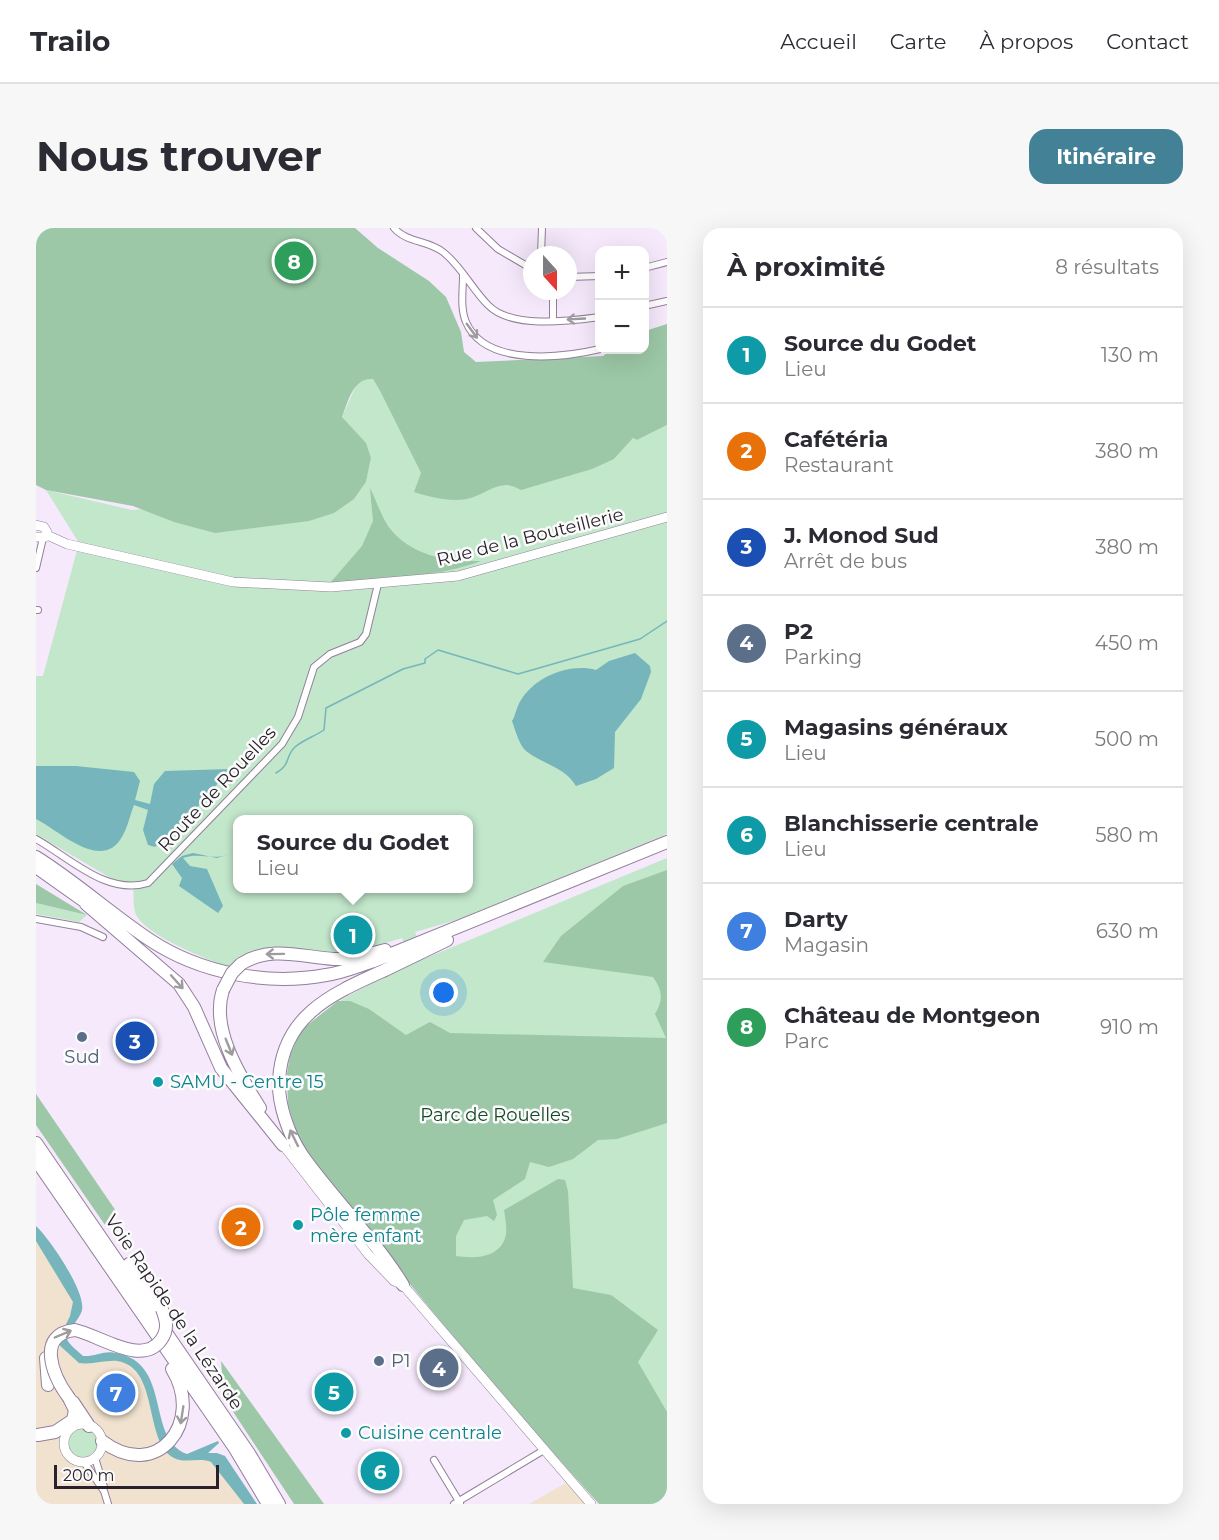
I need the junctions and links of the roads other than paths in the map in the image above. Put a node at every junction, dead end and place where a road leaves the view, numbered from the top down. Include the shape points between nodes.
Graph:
1 (394, 228) edge
2 (476, 228) edge
3 (542, 228) edge
4 (541, 246) edge
5 (667, 262) edge
6 (523, 264) edge
7 (649, 267) edge
8 (463, 275) junction
9 (595, 276) edge
10 (577, 277) edge
11 (553, 300) edge
12 (667, 300) edge
13 (649, 305) edge
14 (595, 317) edge
15 (553, 320) junction
16 (595, 350) edge
17 (667, 518) edge
18 (36, 525) edge
19 (42, 537) edge
20 (36, 568) edge
21 (378, 584) junction
22 (36, 839) edge
23 (667, 842) edge
24 (667, 850) edge
25 (36, 857) edge
26 (36, 867) edge
27 (36, 872) edge
28 (67, 887) junction
29 (36, 919) edge
30 (447, 936) junction
31 (103, 937) dead end
32 (36, 1143) edge
33 (283, 1144) junction
34 (36, 1160) edge
35 (70, 1192) junction
36 (100, 1253) junction
37 (403, 1285) junction
38 (46, 1359) junction
39 (48, 1385) dead end
40 (69, 1398) junction
41 (88, 1422) junction
42 (38, 1435) dead end
43 (102, 1441) junction
44 (544, 1450) junction
45 (94, 1458) junction
46 (434, 1460) dead end
47 (84, 1462) junction
48 (104, 1491) junction
49 (458, 1503) edge
50 (108, 1504) edge
51 (268, 1504) edge
52 (279, 1504) edge
53 (591, 1504) edge

1 - 8 street via 406,238 443,252
2 - 6 street via 498,249
3 - 4 street
5 - 7 street
8 - 15 street via 488,306 503,316
8 -> 16 street via 466,323 489,347 537,356
9 - 10 street
11 - 15 street
12 - 13 street
14 -> 15 street
17 - 21 street, Rue de la Bouteillerie via 458,576
18 - 19 street via 44,527
19 - 20 street
19 - 21 street, Rue de la Bouteillerie via 233,582 313,587
21 - 22 street, Route de Rouelles via 366,634 360,642 323,658 314,667 298,717 282,744 148,883 130,887 106,882
23 - 30 highway
24 - 30 highway
25 - 30 highway via 152,942 207,967 242,975 283,979 327,975
26 - 28 highway
27 - 28 highway
28 - 30 highway via 140,942 174,962 243,983 283,987 330,982 371,970
28 -> 33 highway via 179,984 194,1007 221,1068
29 - 31 street via 81,927
30 -> 33 highway, bridge via 353,958 274,953 252,957 232,973 219,1009 223,1032 245,1084
37 -> 30 highway via 301,1153 282,1107 280,1072 283,1054 294,1032 321,1001
32 - 35 highway, Voie Rapide de la Lézarde
33 - 37 street via 381,1269
34 - 36 highway, Voie Rapide de la Lézarde
38 -> 35 highway, bridge via 54,1337 67,1330 133,1350 146,1350 163,1337 167,1328 162,1309
35 - 52 highway, Voie Rapide de la Lézarde
36 -> 43 highway via 177,1377 183,1413 168,1443 142,1456
36 - 51 highway, Voie Rapide de la Lézarde via 234,1447
37 - 44 street
38 - 39 highway
38 - 40 highway, bridge via 52,1376
40 - 41 highway
40 - 42 highway via 75,1410 73,1420 55,1432
41 - 43 street
41 - 47 street via 75,1426 65,1438 68,1455
43 - 45 street
44 - 49 street
44 - 53 street
45 - 47 street
45 - 48 street
46 - 49 street
47 - 48 street
48 - 50 street

